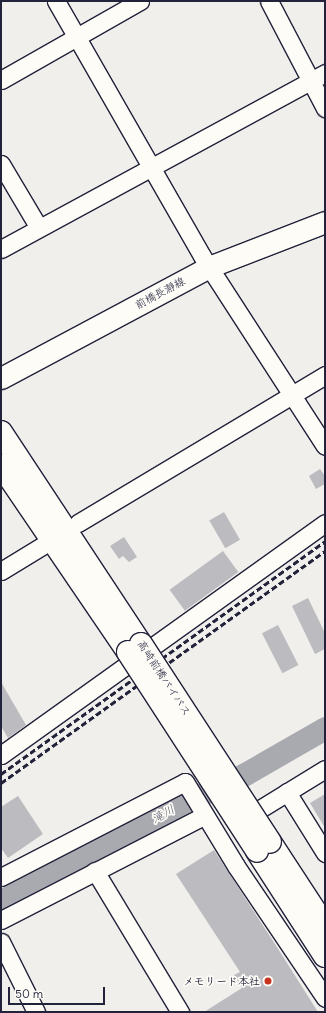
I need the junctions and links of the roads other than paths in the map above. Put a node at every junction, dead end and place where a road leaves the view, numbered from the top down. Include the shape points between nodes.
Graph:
1 (56, 1) edge
2 (140, 1) edge
3 (269, 1) edge
4 (76, 37) junction
5 (325, 73) edge
6 (1, 80) edge
7 (309, 81) junction
8 (325, 108) edge
9 (1, 164) edge
10 (150, 167) junction
11 (325, 222) edge
12 (39, 228) junction
13 (1, 249) edge
14 (209, 267) junction
15 (325, 375) edge
16 (1, 378) edge
17 (292, 394) junction
18 (1, 432) edge
19 (325, 446) edge
20 (1, 464) edge
21 (78, 523) dead end
22 (325, 523) edge
23 (42, 546) dead end
24 (1, 570) edge
25 (135, 648) junction
26 (1, 754) edge
27 (325, 769) edge
28 (287, 792) junction
29 (204, 812) junction
30 (218, 834) junction
31 (264, 847) junction
32 (325, 853) edge
33 (95, 871) junction
34 (1, 877) edge
35 (1, 920) edge
36 (325, 926) edge
37 (1, 942) edge
38 (325, 956) edge
39 (325, 998) edge
40 (36, 1012) edge
41 (180, 1012) edge

1 - 4 street
2 - 4 street
3 - 7 street
4 - 6 street
4 - 10 street
5 - 7 street
7 - 8 street
7 - 10 street
9 - 12 street
10 - 12 street
10 - 14 street
11 - 14 main road, 前橋長瀞線
12 - 13 street
14 - 16 main road, 前橋長瀞線
14 - 17 street
15 - 17 street
17 - 19 street
17 - 21 street
18 - 25 highway, 高崎前橋バイパス
20 - 25 highway, 高崎前橋バイパス
22 - 26 street
23 - 24 street
25 - 31 highway, 高崎前橋バイパス, bridge
27 - 28 street
28 - 30 street
28 - 32 street
29 - 30 street
29 - 33 street
29 - 34 street via 186,782
30 - 39 street via 236,866
31 - 36 highway, 高崎前橋バイパス
31 - 38 highway, 高崎前橋バイパス
33 - 35 street
33 - 41 street
37 - 40 street

